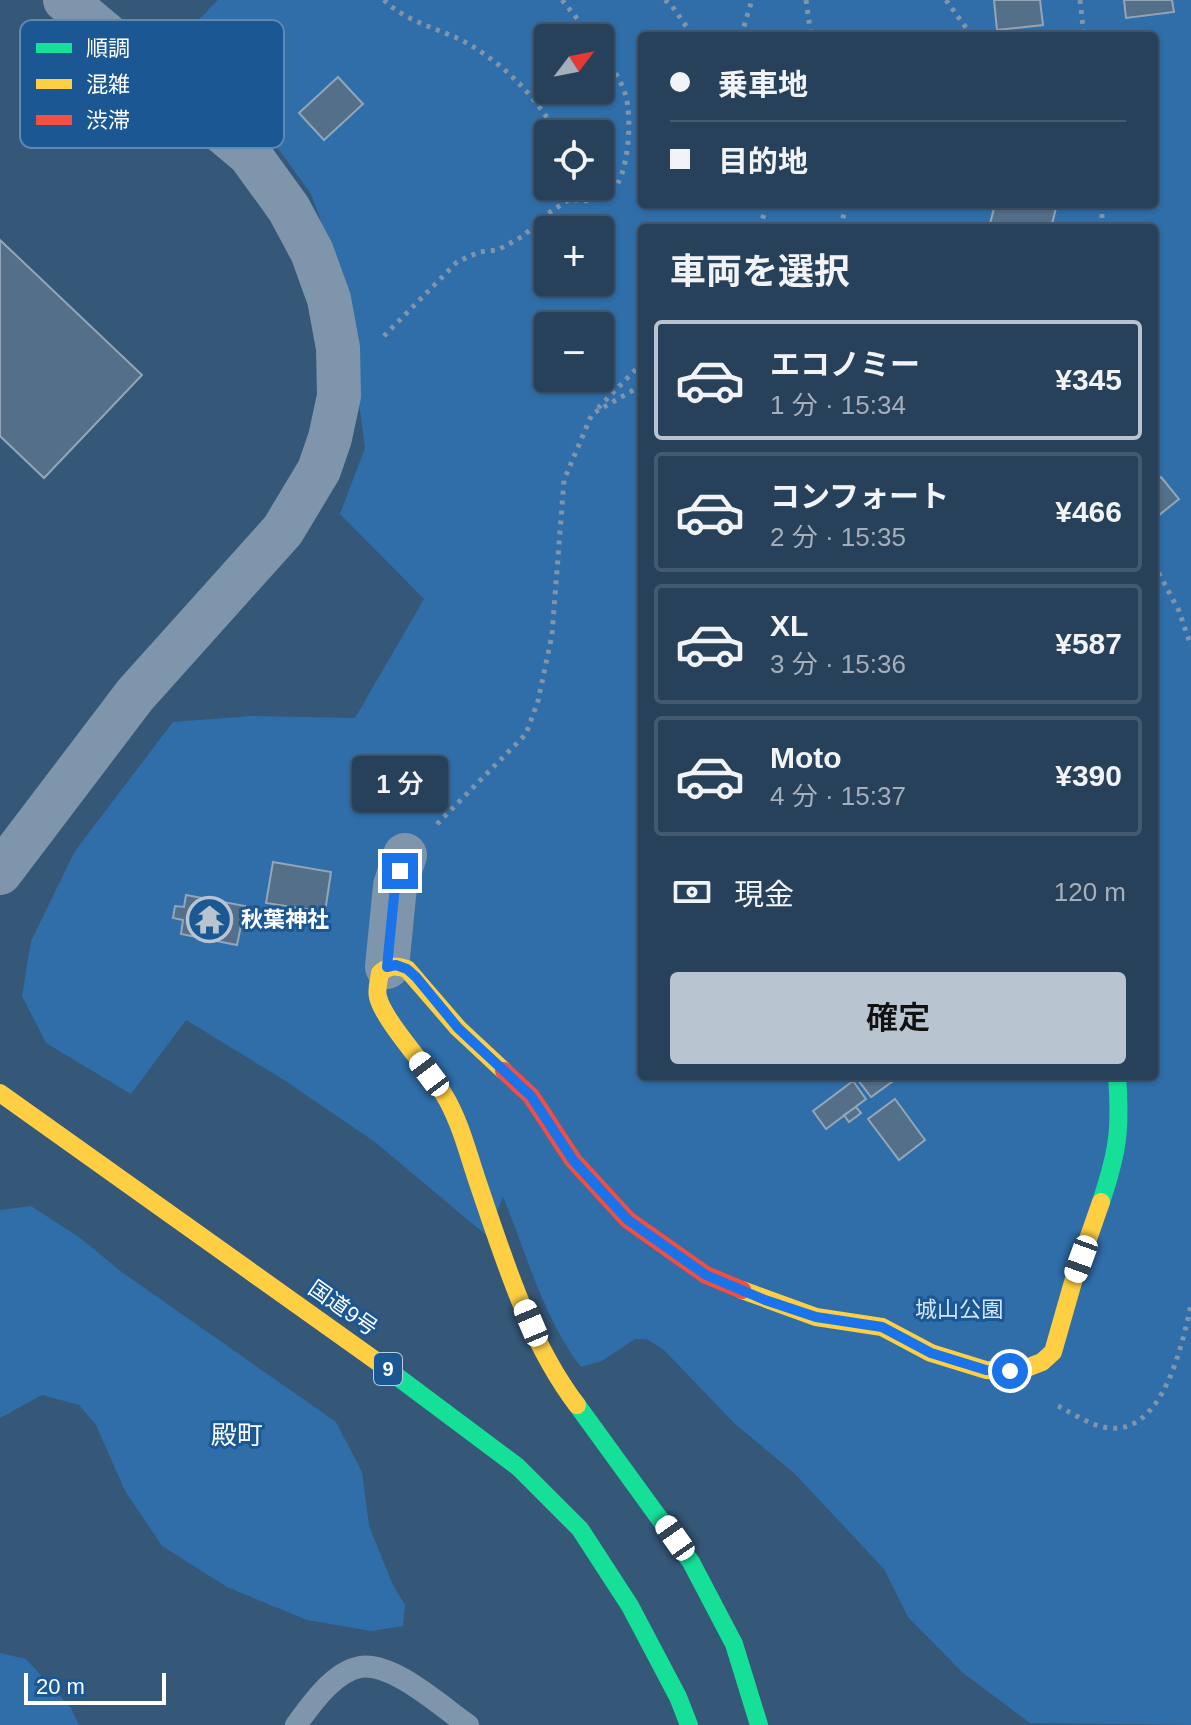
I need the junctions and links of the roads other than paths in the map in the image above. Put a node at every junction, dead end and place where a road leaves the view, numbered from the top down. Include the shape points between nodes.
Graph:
1 (65, 0) edge
2 (89, 20) edge
3 (242, 148) edge
4 (405, 855) road end
5 (0, 873) edge
6 (387, 967) junction
7 (1117, 1080) edge
8 (0, 1093) edge
9 (296, 1725) edge
10 (468, 1725) edge
11 (689, 1725) edge
12 (759, 1725) edge

1 - 2 street
3 - 5 street via 289,209 329,299 339,383 330,438 319,470 283,530 135,695
4 - 6 street via 395,886
6 - 7 main road via 396,965 416,977 458,1028 531,1096 573,1160 628,1220 706,1275 816,1317 882,1327 931,1353 986,1370 1010,1371 1042,1362 1059,1339 1116,1157
6 - 12 main road via 380,973 377,996 454,1114 531,1323 561,1384 691,1562 734,1644
8 - 11 main road, 国道9号 / 9 via 518,1467 580,1529 630,1606
9 - 10 lane via 324,1691 360,1667 404,1679

